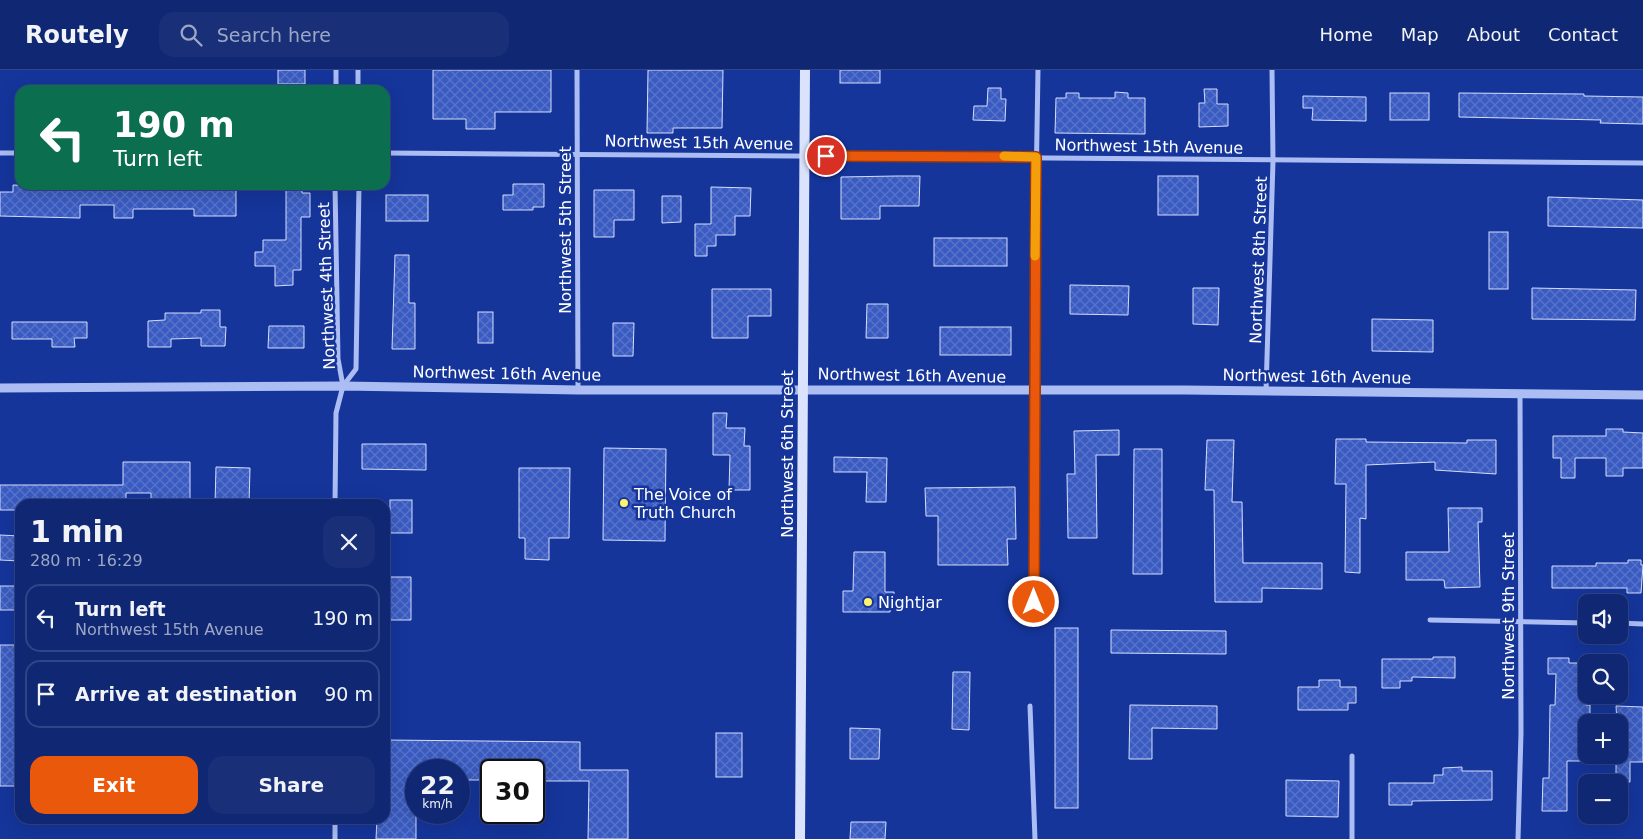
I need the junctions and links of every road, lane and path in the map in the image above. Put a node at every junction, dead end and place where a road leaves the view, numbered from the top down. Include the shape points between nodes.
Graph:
1 (336, 70) edge
2 (358, 70) edge
3 (577, 70) edge
4 (804, 70) edge
5 (1038, 70) edge
6 (1272, 70) edge
7 (336, 85) edge
8 (358, 85) edge
9 (0, 153) edge
10 (15, 153) edge
11 (390, 153) edge
12 (578, 153) junction
13 (804, 156) junction
14 (1036, 157) junction
15 (1274, 161) junction
16 (1643, 163) edge
17 (335, 190) edge
18 (358, 190) edge
19 (343, 386) junction
20 (0, 388) edge
21 (803, 389) junction
22 (578, 390) junction
23 (1034, 391) junction
24 (1266, 391) junction
25 (1520, 393) junction
26 (1643, 395) edge
27 (335, 499) edge
28 (1034, 602) dead end
29 (1430, 620) dead end
30 (1521, 621) junction
31 (1578, 622) edge
32 (1628, 623) edge
33 (1643, 624) edge
34 (1030, 706) dead end
35 (1352, 756) dead end
36 (335, 824) edge
37 (335, 839) edge
38 (800, 839) edge
39 (1035, 839) edge
40 (1352, 839) edge
41 (1518, 839) edge

1 - 7 street
2 - 8 street
3 - 12 street, Northwest 5th Street
4 - 13 main road, Northwest 6th Street
5 - 14 street
6 - 15 street, Northwest 8th Street
9 - 10 street
11 - 12 street, Northwest 15th Avenue
12 - 13 street, Northwest 15th Avenue
12 - 22 street, Northwest 5th Street
13 - 14 street, Northwest 15th Avenue
13 - 21 main road, Northwest 6th Street
14 - 15 street, Northwest 15th Avenue
14 - 23 street
15 - 16 street, Northwest 15th Avenue
15 - 24 street, Northwest 8th Street
17 - 19 street, Northwest 4th Street via 338,359
18 - 19 street, Northwest 4th Street via 356,369
19 - 20 street, Northwest 16th Avenue
19 - 22 street, Northwest 16th Avenue
19 - 27 street, Northwest 4th Street via 336,420
21 - 22 street, Northwest 16th Avenue
21 - 23 street, Northwest 16th Avenue
21 - 38 main road, Northwest 6th Street
23 - 24 street, Northwest 16th Avenue
23 - 28 street
24 - 25 street, Northwest 16th Avenue
25 - 26 street, Northwest 16th Avenue
25 - 30 street, Northwest 9th Street
29 - 30 street
30 - 31 street
30 - 41 street, Northwest 9th Street
32 - 33 street
34 - 39 street
35 - 40 street
36 - 37 street

